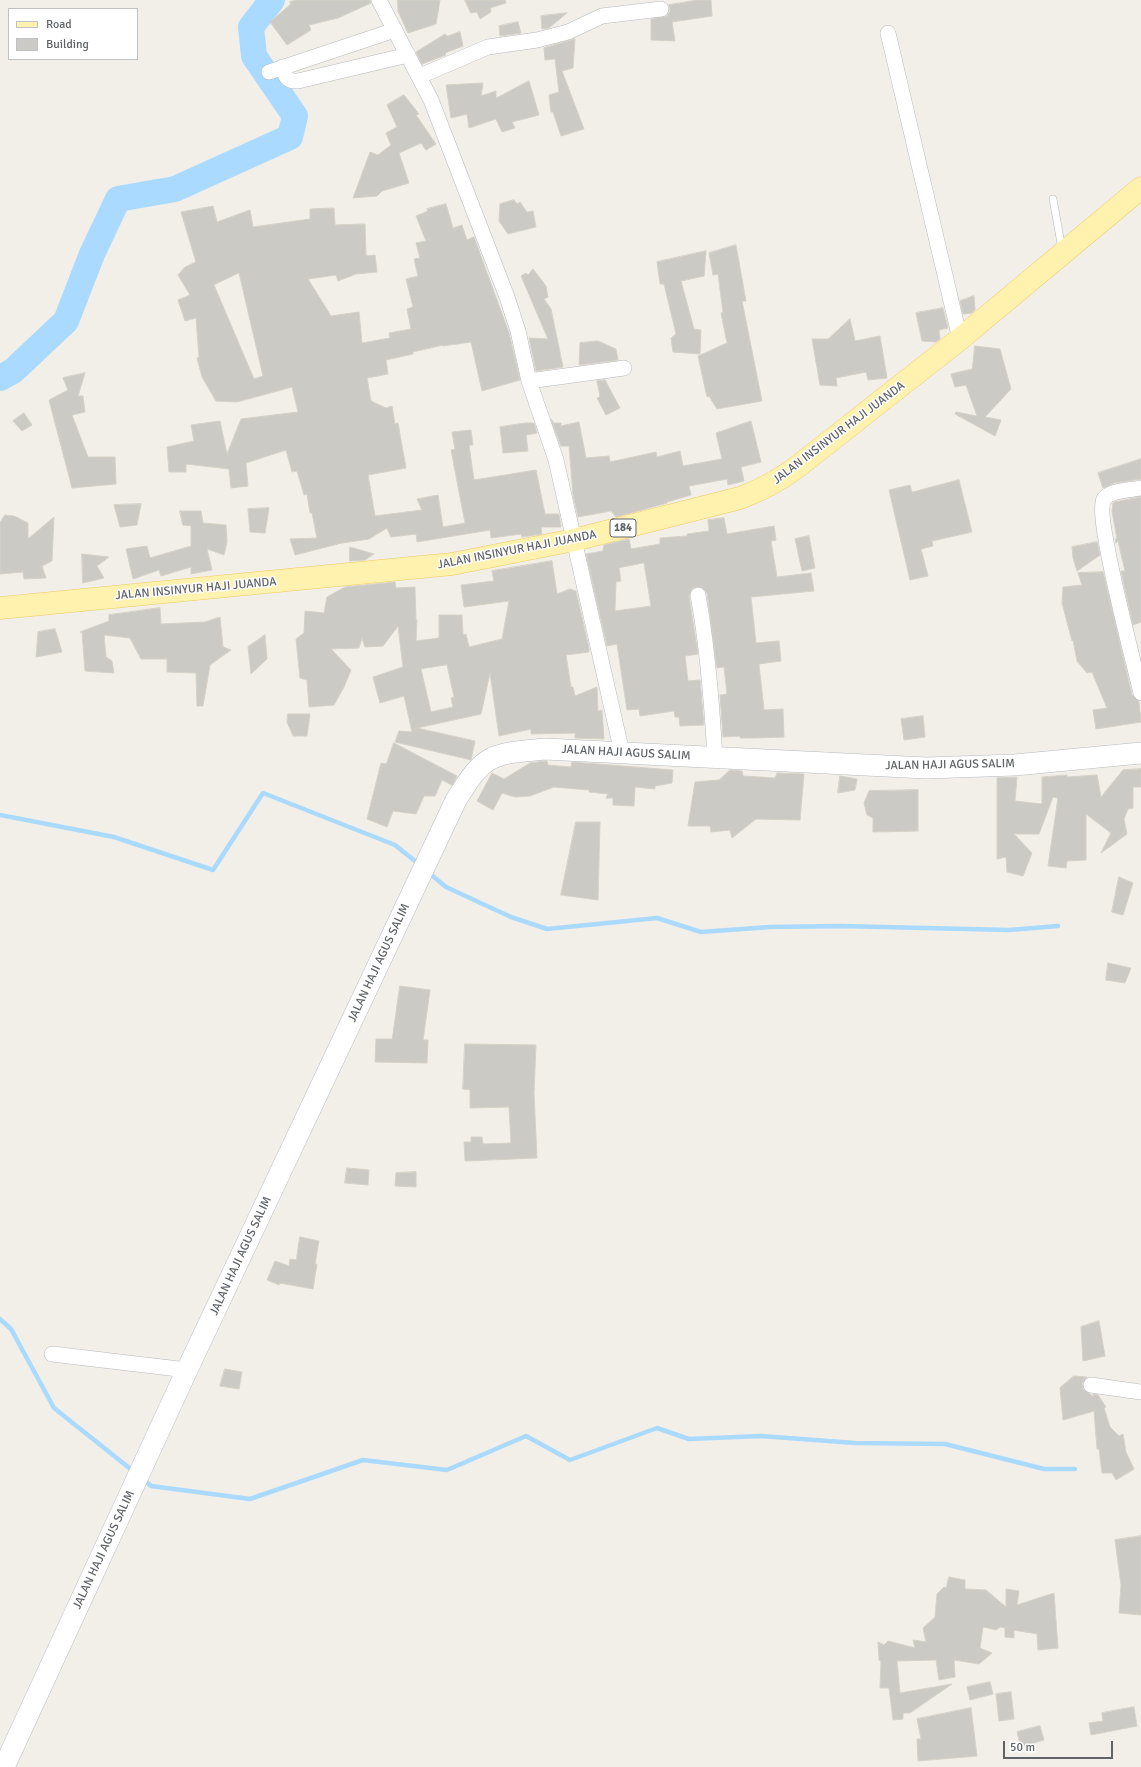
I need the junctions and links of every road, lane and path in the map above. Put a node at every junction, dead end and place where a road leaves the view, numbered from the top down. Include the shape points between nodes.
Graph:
1 (379, 0) edge
2 (661, 9) dead end
3 (395, 30) junction
4 (888, 33) dead end
5 (408, 55) junction
6 (420, 76) junction
7 (1141, 188) edge
8 (1053, 199) dead end
9 (1063, 253) junction
10 (960, 339) junction
11 (624, 368) dead end
12 (529, 381) junction
13 (1141, 488) edge
14 (574, 540) junction
15 (698, 595) dead end
16 (0, 608) edge
17 (1141, 693) edge
18 (622, 753) junction
19 (1141, 753) edge
20 (715, 759) junction
21 (52, 1354) dead end
22 (187, 1370) junction
23 (1092, 1385) dead end
24 (1141, 1392) edge
25 (4, 1767) edge

1 - 3 street
2 - 6 street via 602,16 568,32 537,40 488,47
3 - 5 street
3 - 5 street via 276,69 290,81 298,82
4 - 10 street
5 - 6 street
6 - 12 street via 507,298 518,331
7 - 9 main road, JALAN INSINYUR HAJI JUANDA / 184
8 - 9 lane
9 - 10 main road, JALAN INSINYUR HAJI JUANDA / 184
10 - 14 main road, JALAN INSINYUR HAJI JUANDA / 184 via 798,467 770,485 740,498
11 - 12 street
12 - 14 street via 556,460
13 - 17 street via 1110,494 1105,498 1102,507 1105,536
14 - 16 main road, JALAN INSINYUR HAJI JUANDA / 184 via 452,564
14 - 18 street
15 - 20 street via 711,684
18 - 20 street, JALAN HAJI AGUS SALIM
18 - 22 street, JALAN HAJI AGUS SALIM via 545,749 510,752 488,760 477,769 456,800
19 - 20 street, JALAN HAJI AGUS SALIM via 959,768
21 - 22 street
22 - 25 street, JALAN HAJI AGUS SALIM
23 - 24 street

